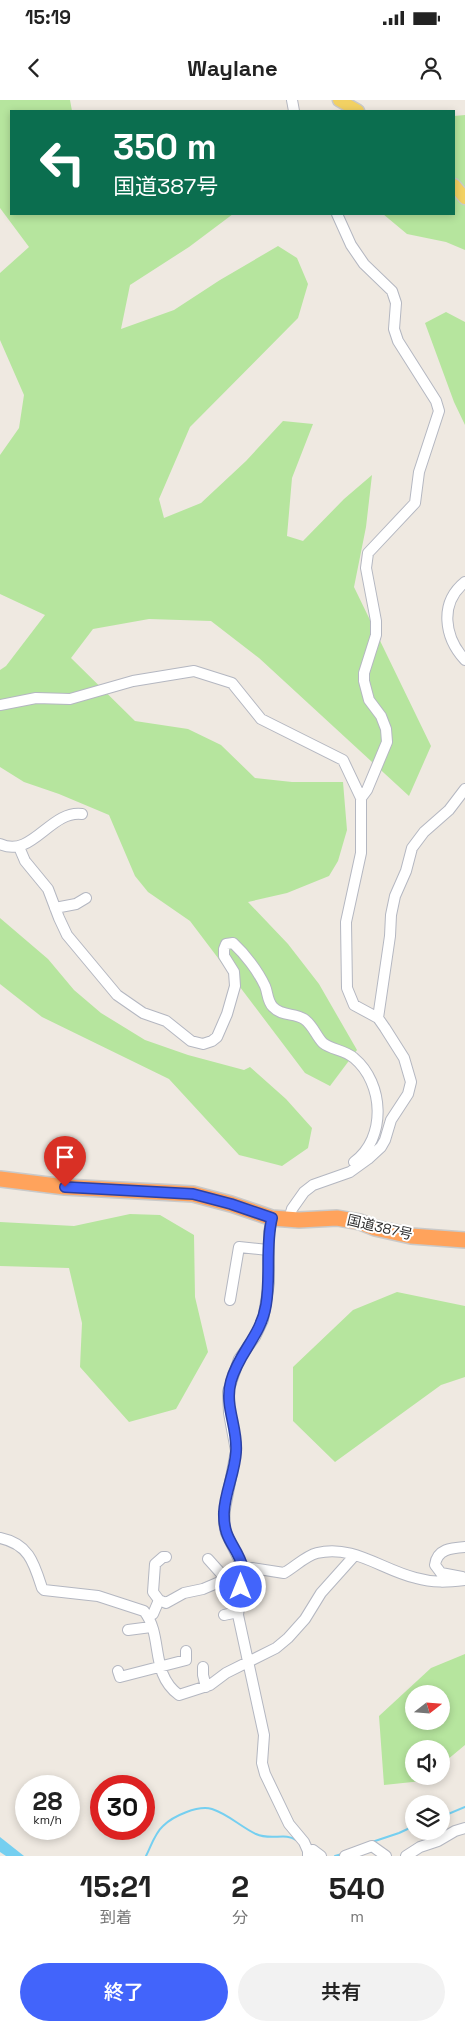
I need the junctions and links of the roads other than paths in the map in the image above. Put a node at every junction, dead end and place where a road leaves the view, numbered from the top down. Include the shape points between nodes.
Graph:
1 (339, 100) edge
2 (356, 110) edge
3 (455, 186) edge
4 (465, 198) edge
5 (338, 215) edge
6 (465, 582) edge
7 (465, 660) edge
8 (0, 705) edge
9 (465, 788) edge
10 (361, 798) junction
11 (82, 814) dead end
12 (0, 844) edge
13 (19, 847) junction
14 (86, 898) dead end
15 (55, 908) junction
16 (378, 1018) junction
17 (337, 1176) junction
18 (0, 1180) edge
19 (272, 1218) junction
20 (289, 1219) junction
21 (465, 1240) edge
22 (268, 1250) junction
23 (230, 1300) dead end
24 (0, 1538) edge
25 (465, 1547) edge
26 (355, 1555) junction
27 (166, 1557) dead end
28 (208, 1560) dead end
29 (244, 1570) junction
30 (225, 1578) junction
31 (465, 1579) edge
32 (159, 1600) junction
33 (238, 1612) junction
34 (224, 1615) dead end
35 (150, 1622) junction
36 (128, 1630) dead end
37 (186, 1651) dead end
38 (249, 1661) junction
39 (160, 1667) junction
40 (203, 1667) dead end
41 (118, 1671) dead end
42 (206, 1687) junction
43 (465, 1828) edge
44 (308, 1853) edge
45 (321, 1856) edge
46 (345, 1856) edge
47 (386, 1856) edge
48 (406, 1856) edge

1 - 2 main road
3 - 4 main road
5 - 10 street via 351,245 364,264 392,291 396,302 394,329 398,341 439,411 419,472 415,503 368,553 366,568 376,635 364,681 369,700 386,729 387,742
6 - 7 street via 447,606 447,619 455,645
8 - 10 street via 36,698 70,699 133,681 194,671 232,683 261,719 343,760
9 - 16 street via 449,810 424,832 412,848 391,915
10 - 16 street via 360,853 346,922 347,988 354,1005
11 - 13 street via 57,820 36,838
12 - 13 street
13 - 15 street via 48,889
14 - 15 street via 76,904
15 - 17 street via 67,935 117,995 143,1012 166,1021 191,1041 203,1044 217,1036 235,986 234,972 224,956 226,944 233,943 265,985 274,1009 304,1019 327,1046 353,1057 371,1080 377,1102 377,1129 371,1145 338,1171
16 - 17 street via 404,1058 411,1082 408,1094 381,1147 350,1172
17 - 20 street via 313,1184 304,1192
18 - 19 highway, 国道387号 via 193,1194
19 - 20 highway, 国道387号
19 - 22 street
20 - 21 highway, 国道387号 via 348,1219 411,1236
22 - 23 street via 239,1247
22 - 29 street via 269,1283 263,1320 255,1338 239,1359 228,1392 236,1451 224,1523
24 - 35 street via 11,1540 22,1548 34,1563 44,1590 98,1596 144,1611
25 - 31 street via 441,1553 436,1557 435,1565 441,1572
26 - 29 street via 332,1550 315,1554 284,1573 252,1568
26 - 31 street via 414,1578 441,1583
26 - 38 street via 321,1593 288,1638 276,1648
27 - 32 street via 155,1564 153,1592
28 - 30 street
29 - 30 street
29 - 33 street
30 - 32 street via 166,1602
32 - 35 street
33 - 34 street
33 - 38 street
35 - 36 street
35 - 39 street
37 - 39 street via 186,1660
38 - 42 street
38 - 44 street via 264,1735 262,1763 265,1774 289,1824 304,1842
39 - 41 street via 120,1677
39 - 42 street via 167,1684 179,1694
40 - 42 street
43 - 48 street via 420,1846
44 - 45 street via 313,1850
46 - 47 street via 372,1846

